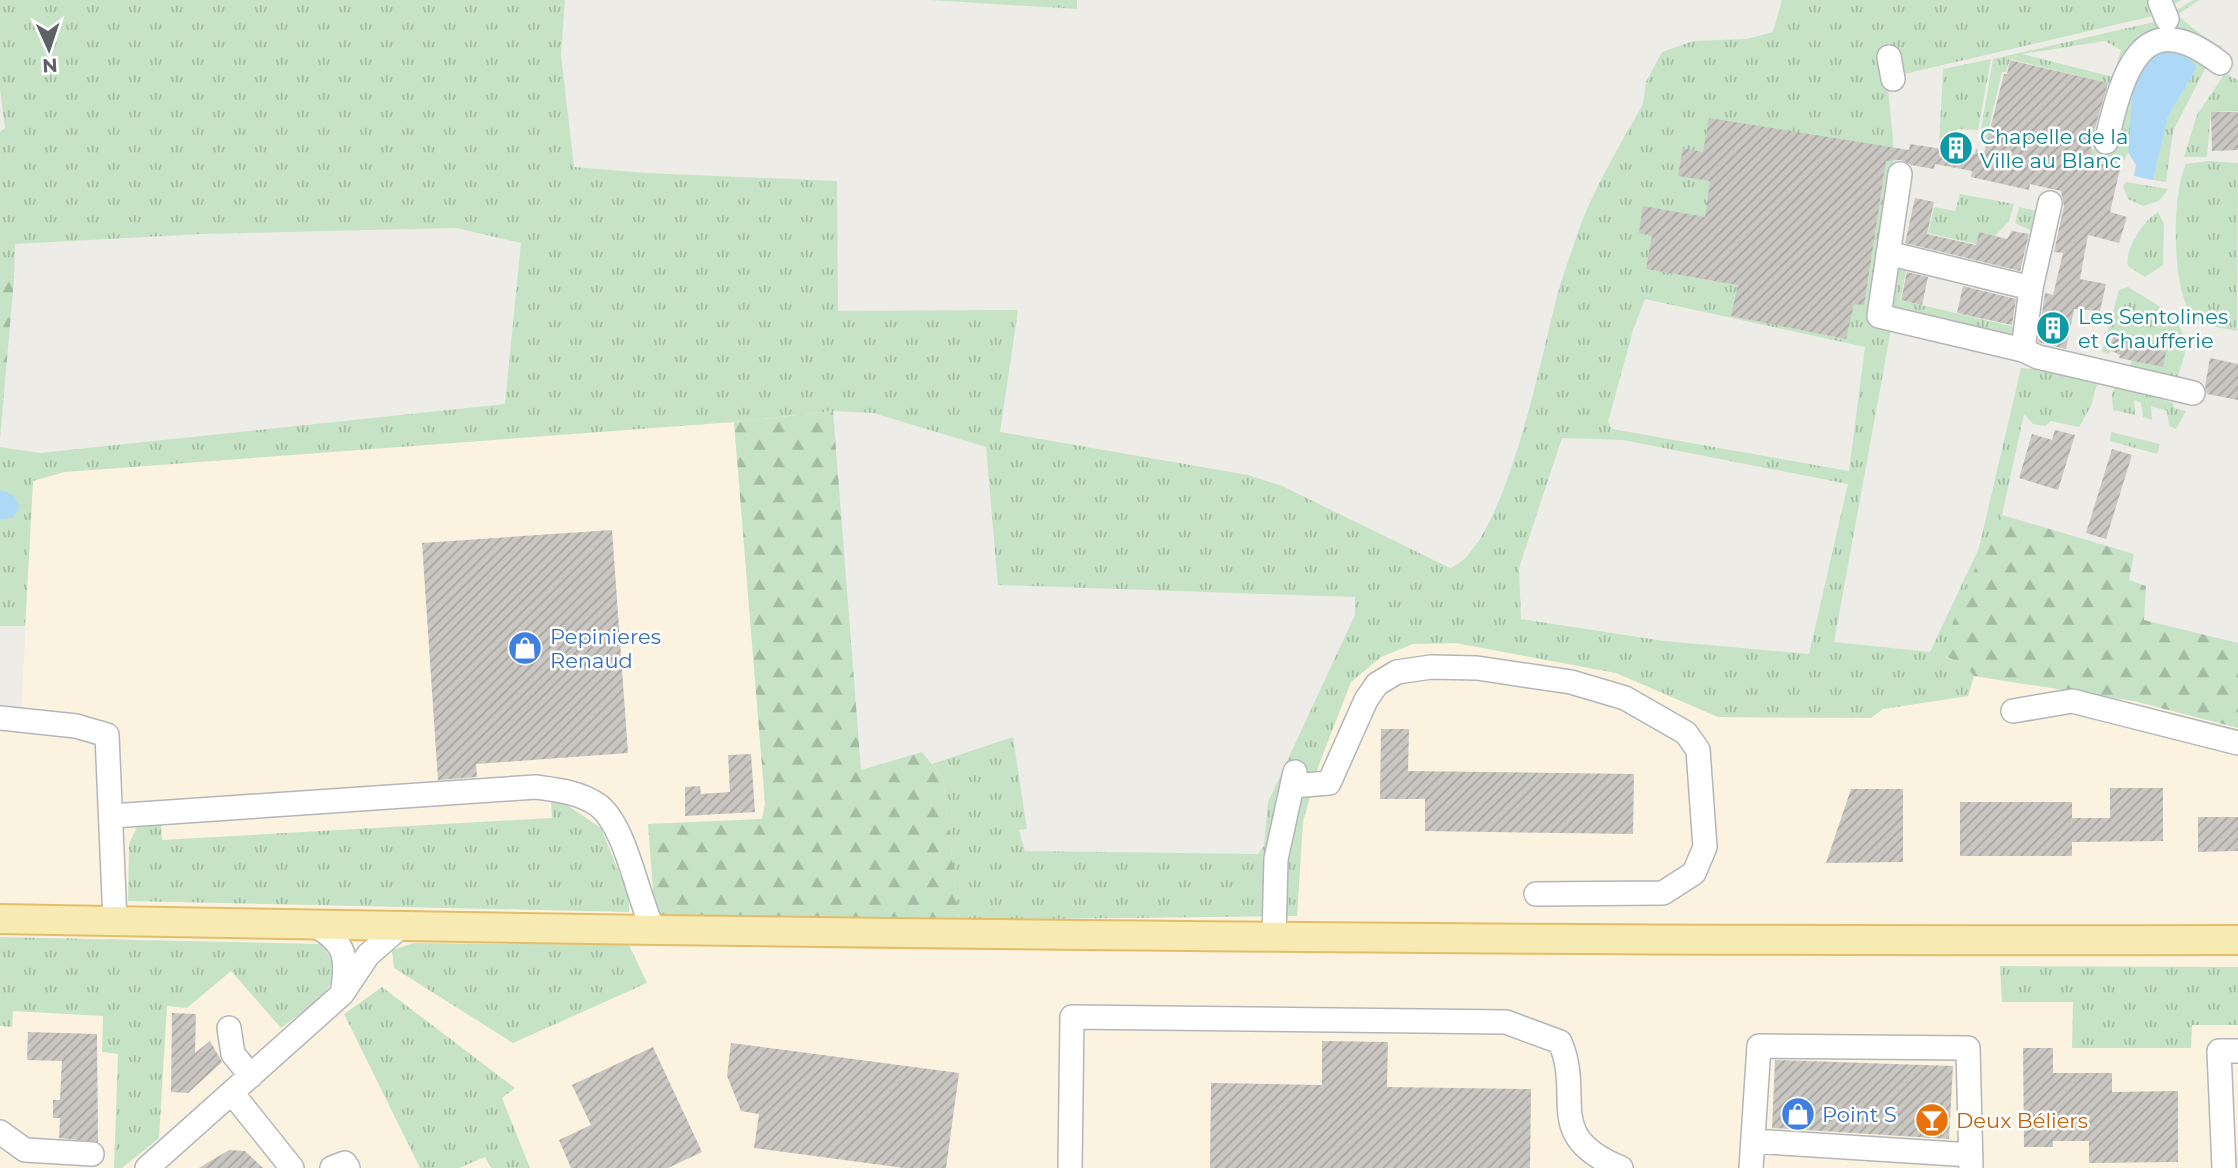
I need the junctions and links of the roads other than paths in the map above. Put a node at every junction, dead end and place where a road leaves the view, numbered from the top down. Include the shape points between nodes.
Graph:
1 (2220, 63) dead end
2 (2106, 142) dead end
3 (1900, 174) dead end
4 (2050, 203) dead end
5 (1888, 253) junction
6 (2031, 288) junction
7 (2023, 350) junction
8 (2193, 393) dead end
9 (2013, 711) dead end
10 (0, 718) edge
11 (2238, 743) edge
12 (112, 816) junction
13 (1536, 894) dead end
14 (0, 919) edge
15 (115, 921) junction
16 (314, 925) junction
17 (400, 927) junction
18 (653, 929) junction
19 (1274, 937) junction
20 (2238, 940) edge
21 (342, 994) junction
22 (229, 1028) dead end
23 (2238, 1051) edge
24 (251, 1076) junction
25 (232, 1093) junction
26 (0, 1132) edge
27 (1753, 1141) junction
28 (92, 1154) dead end
29 (1971, 1161) edge
30 (147, 1168) edge
31 (292, 1168) edge
32 (332, 1168) edge
33 (348, 1168) edge
34 (1070, 1168) edge
35 (1621, 1168) edge
36 (1751, 1168) edge
37 (2224, 1168) edge

1 - 2 street via 2181,34 2168,33 2143,44 2126,67
3 - 5 street
4 - 6 street
5 - 6 street
5 - 7 street via 1879,316
6 - 7 street
7 - 8 street via 2038,358
9 - 11 street via 2073,701
10 - 12 street via 76,726 107,735
12 - 15 street
12 - 18 street via 535,787 572,793 598,806 614,825
13 - 19 street via 1663,893 1694,873 1705,847 1698,750 1686,733 1625,698 1571,682 1477,668 1397,672 1377,684 1366,700 1329,783 1293,779 1276,859
14 - 15 main road
15 - 16 main road
16 - 17 main road
16 - 21 street via 336,939 342,950
17 - 18 main road
17 - 21 street via 368,955
18 - 19 main road
19 - 20 main road via 1725,942
21 - 24 street
22 - 24 street via 233,1054
23 - 37 street via 2219,1051
24 - 25 street
25 - 30 street
25 - 31 street
26 - 28 street via 25,1150
27 - 29 street
27 - 29 street via 1759,1046 1968,1048
27 - 36 street
32 - 33 street via 345,1163
34 - 35 street via 1072,1017 1506,1022 1560,1042 1567,1060 1571,1128 1584,1146

